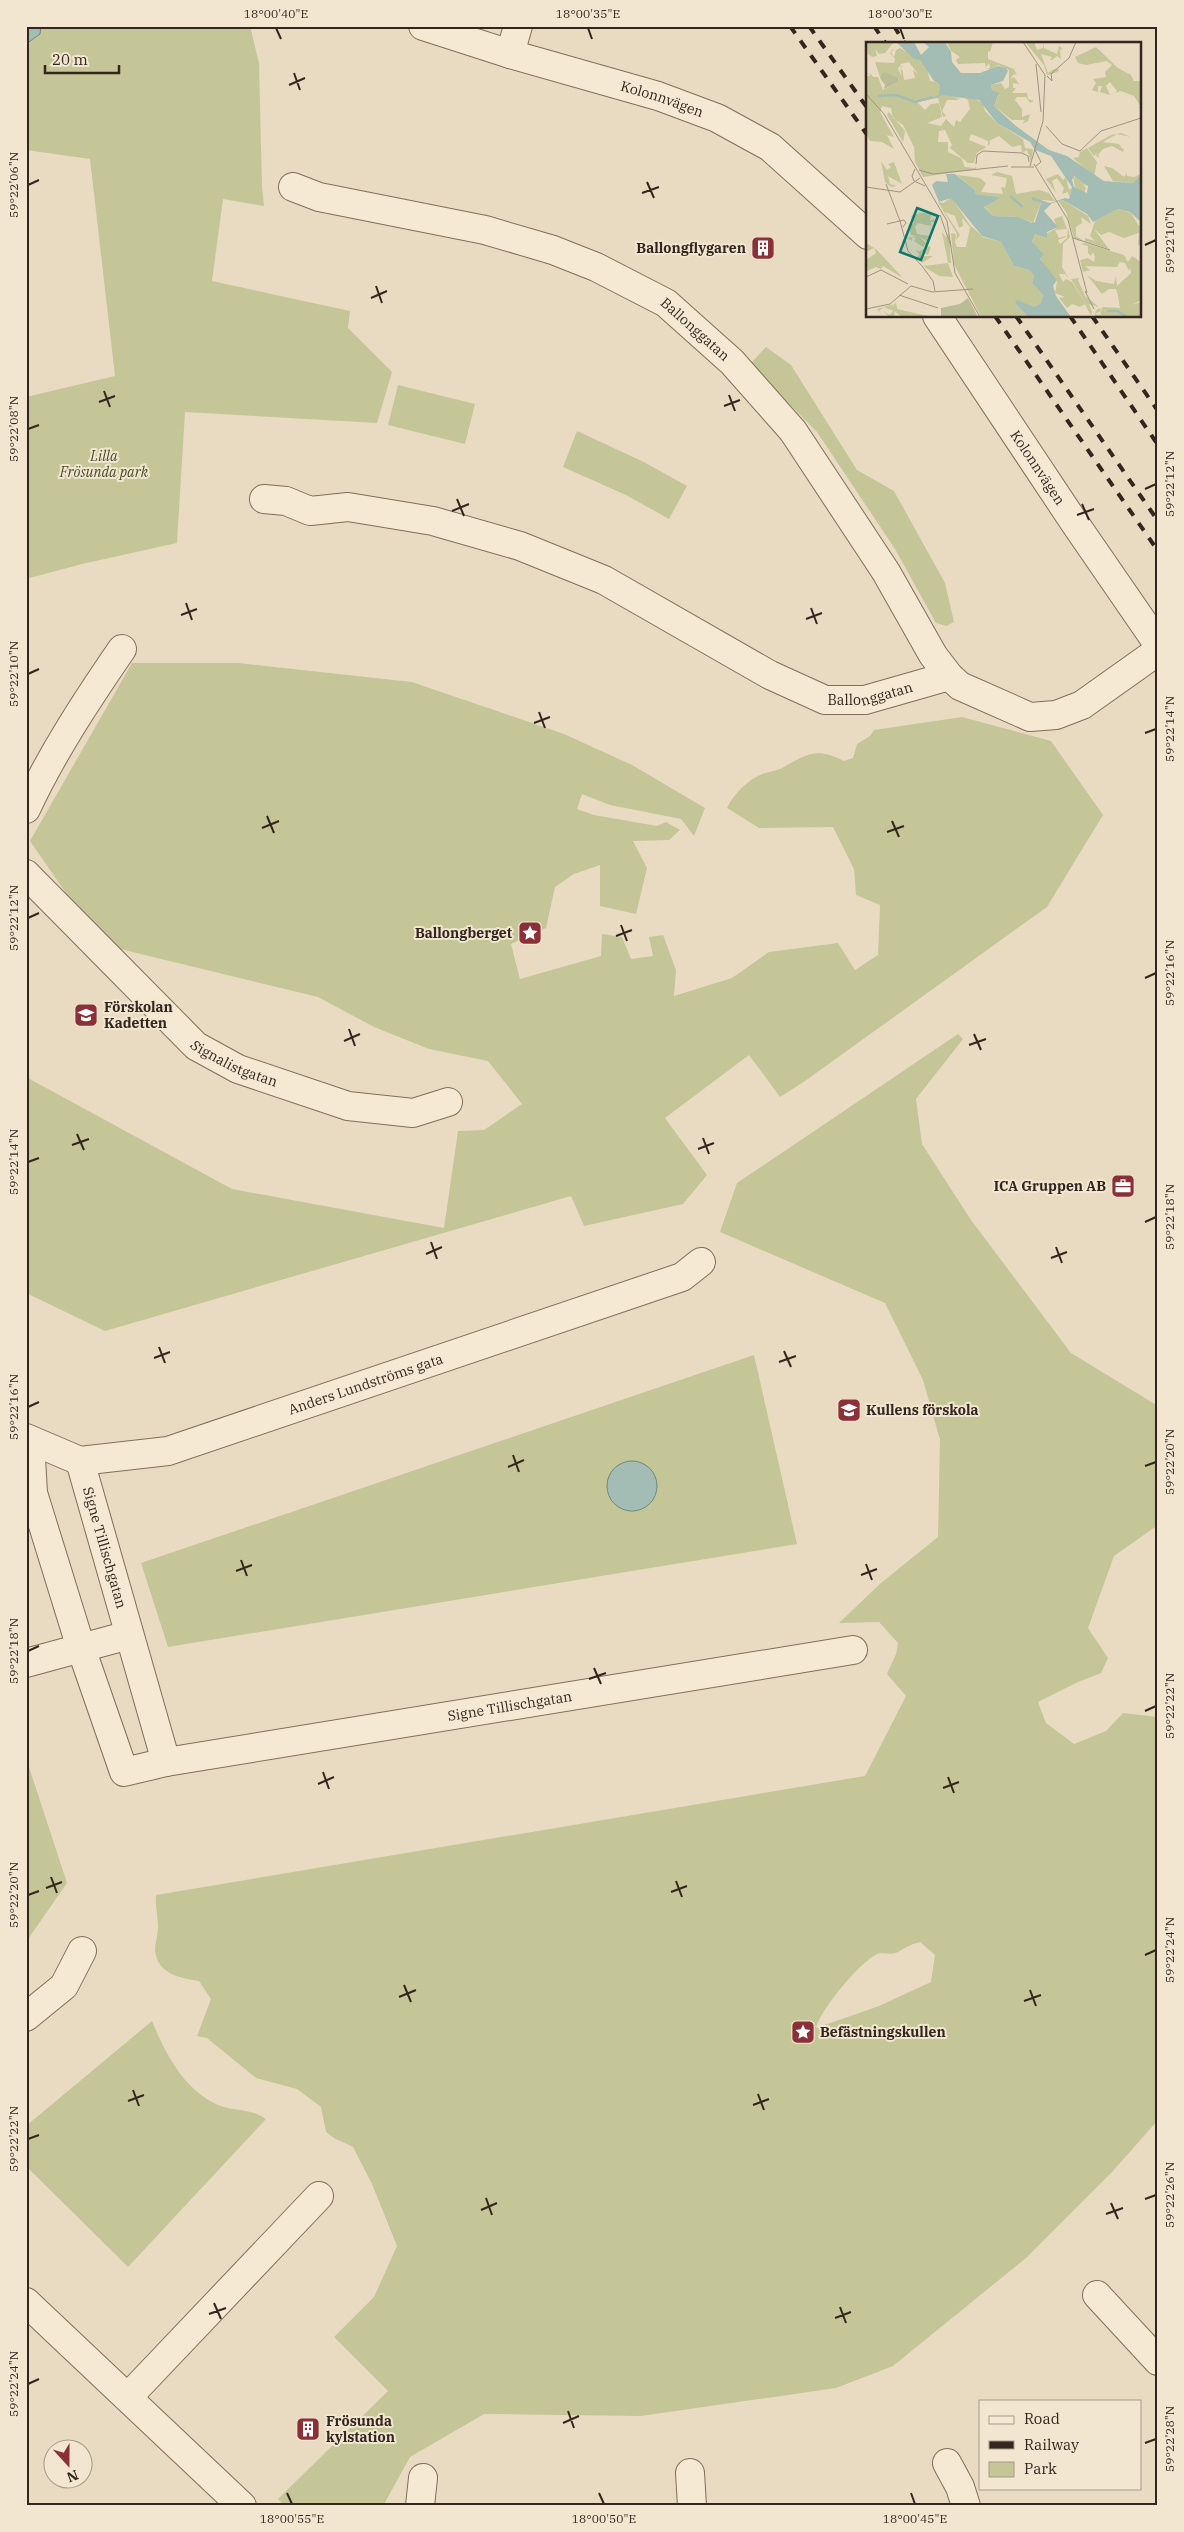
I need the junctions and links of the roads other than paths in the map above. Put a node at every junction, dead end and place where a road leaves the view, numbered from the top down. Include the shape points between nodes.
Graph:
1 (423, 26) edge
2 (518, 26) edge
3 (510, 54) junction
4 (293, 187) dead end
5 (866, 233) edge
6 (938, 318) edge
7 (264, 499) dead end
8 (1158, 644) edge
9 (122, 649) dead end
10 (1158, 651) edge
11 (948, 676) junction
12 (26, 810) edge
13 (26, 874) edge
14 (448, 1102) dead end
15 (700, 1262) dead end
16 (28, 1439) edge
17 (80, 1461) junction
18 (128, 1635) junction
19 (81, 1648) junction
20 (853, 1650) dead end
21 (26, 1664) edge
22 (166, 1762) junction
23 (82, 1951) dead end
24 (26, 2017) edge
25 (319, 2196) dead end
26 (1097, 2295) dead end
27 (26, 2302) edge
28 (1158, 2360) edge
29 (128, 2397) junction
30 (947, 2463) dead end
31 (690, 2473) dead end
32 (423, 2478) dead end
33 (242, 2506) edge
34 (420, 2506) edge
35 (692, 2506) edge
36 (966, 2506) edge

1 - 3 street, Kolonnvägen
2 - 3 street
3 - 5 street, Kolonnvägen via 658,96 717,118 770,147
4 - 11 street, Ballonggatan via 319,197 485,230 553,250 596,267 666,303 732,362 793,431 886,572
6 - 8 street, Kolonnvägen
7 - 11 street, Ballonggatan via 286,501 310,511 348,507 433,521 520,546 604,580 770,675 825,700 864,700
9 - 12 street via 41,778
10 - 11 street, Ballonggatan via 1082,705 1056,715 1030,717 960,686
13 - 14 street, Signalistgatan via 196,1046 238,1069 348,1106 413,1113
15 - 17 street, Anders Lundströms gata via 682,1277 168,1451
16 - 17 street, Anders Lundströms gata
16 - 19 street, Signe Tillischgatan via 33,1493
17 - 18 street, Signe Tillischgatan
18 - 19 street
18 - 22 street, Signe Tillischgatan
19 - 21 street
19 - 22 street, Signe Tillischgatan via 124,1772
20 - 22 street, Signe Tillischgatan
23 - 24 street via 64,1986
25 - 29 street
26 - 28 street
27 - 29 street
29 - 33 street
30 - 36 street via 960,2486
31 - 35 street
32 - 34 street

